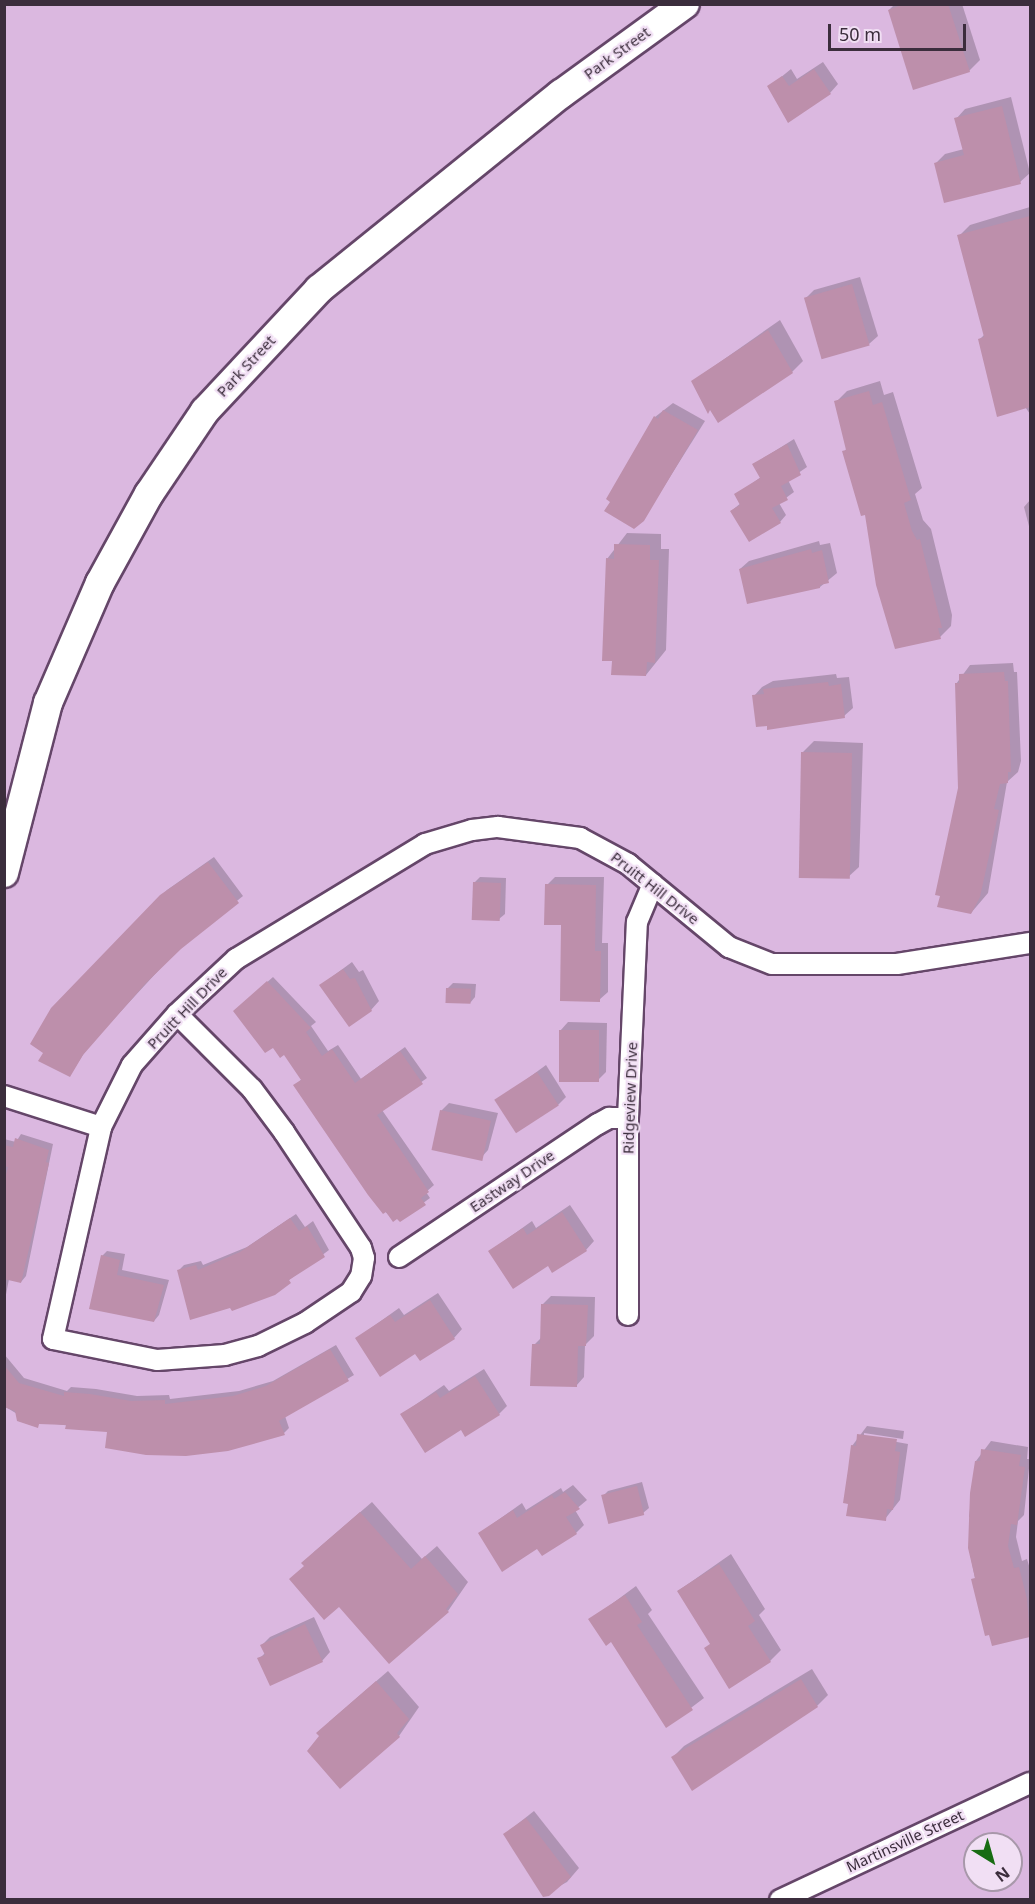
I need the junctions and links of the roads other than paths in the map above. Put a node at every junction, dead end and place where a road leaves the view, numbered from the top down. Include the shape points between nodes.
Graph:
1 (685, 4) edge
2 (4, 873) edge
3 (653, 884) junction
4 (1030, 943) edge
5 (177, 1014) junction
6 (4, 1096) edge
7 (628, 1118) junction
8 (101, 1127) junction
9 (399, 1257) dead end
10 (628, 1315) dead end
11 (1030, 1783) edge
12 (780, 1899) edge

1 - 2 street, Park Street via 561,94 320,290 205,411 149,494 100,583 48,703
3 - 4 street, Pruitt Hill Drive via 729,947 772,964 897,964
3 - 5 street, Pruitt Hill Drive via 609,851 580,838 498,827 449,835 402,857 259,943 216,975
3 - 7 street, Ridgeview Drive via 636,922
5 - 8 street, Pruitt Hill Drive via 132,1065
5 - 8 street, Pruitt Hill Drive via 252,1089 361,1248 361,1276 351,1292 305,1323 258,1346 225,1355 157,1360 53,1339
6 - 8 street
7 - 9 street, Eastway Drive via 609,1118 598,1124
7 - 10 street, Ridgeview Drive
11 - 12 street, Martinsville Street

